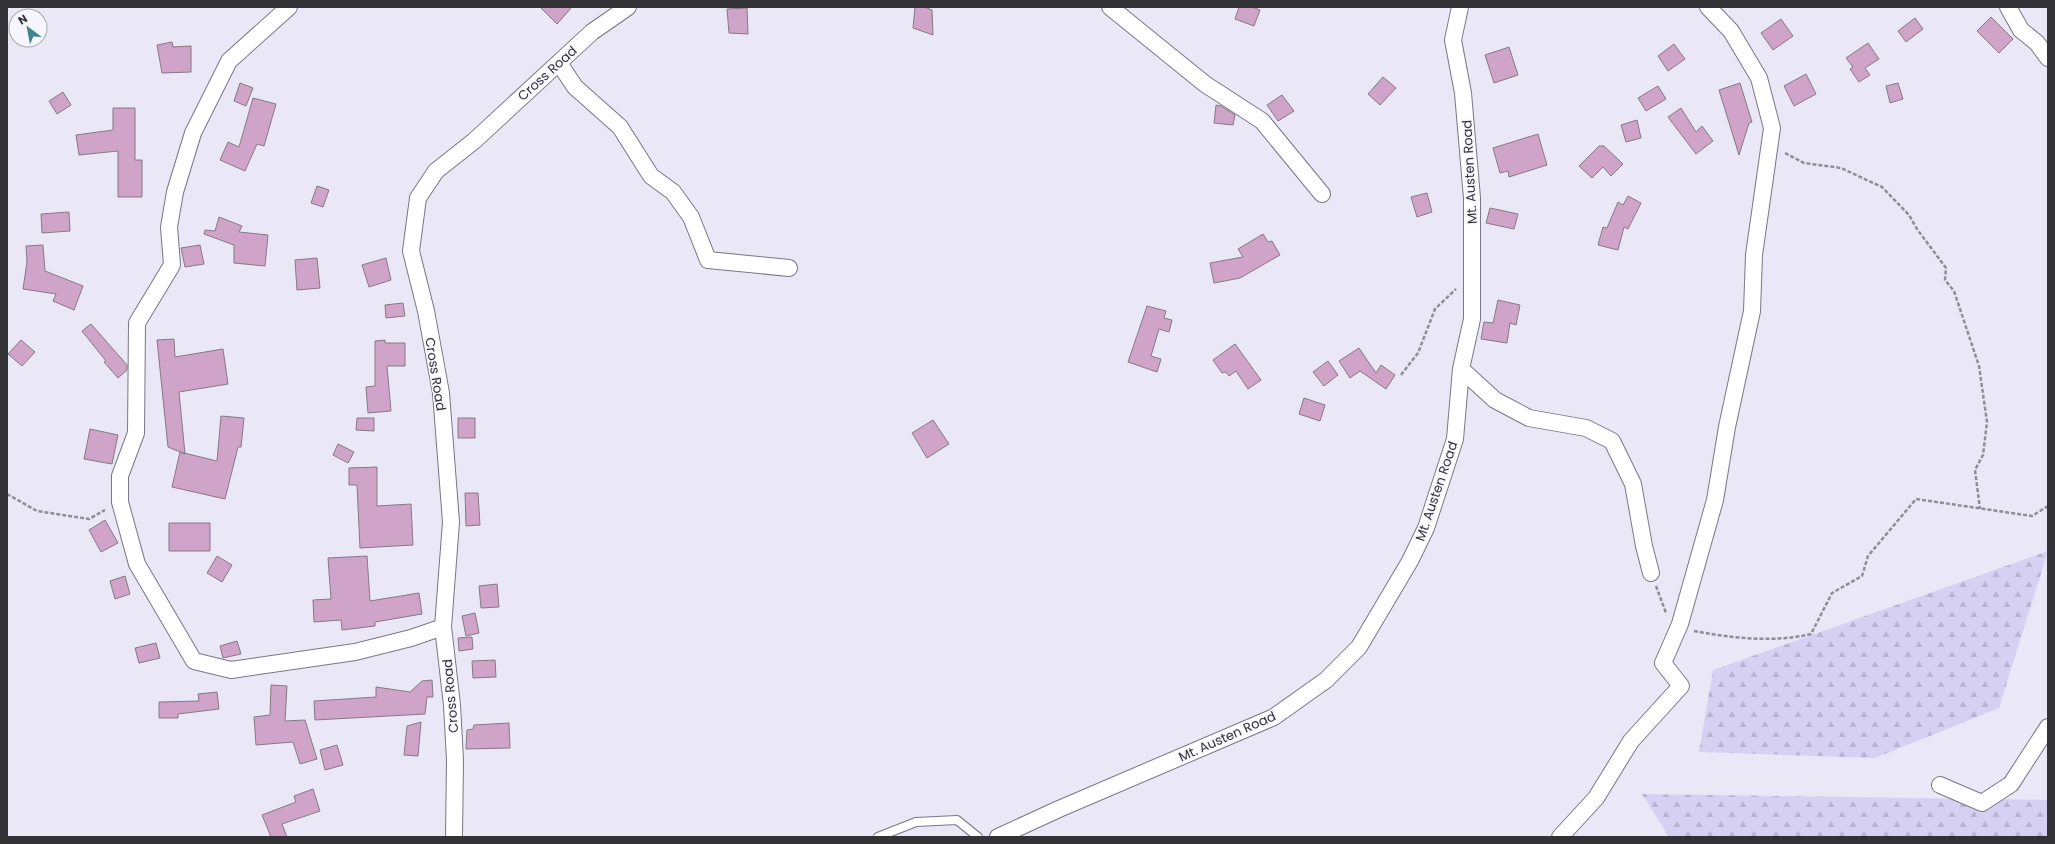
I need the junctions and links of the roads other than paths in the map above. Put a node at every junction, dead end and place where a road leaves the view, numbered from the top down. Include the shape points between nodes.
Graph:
1 (289, 7) edge
2 (628, 7) edge
3 (1110, 7) edge
4 (1460, 7) edge
5 (1708, 7) edge
6 (2008, 7) edge
7 (2048, 58) edge
8 (559, 63) junction
9 (1322, 194) dead end
10 (789, 268) dead end
11 (1461, 369) junction
12 (1651, 573) road end
13 (443, 627) junction
14 (2048, 727) edge
15 (1940, 785) dead end
16 (454, 837) edge
17 (878, 837) edge
18 (978, 837) edge
19 (998, 837) edge
20 (1560, 837) edge

1 - 13 street via 229,61 193,133 169,227 172,265 137,323 136,433 120,476 120,502 136,564 194,661 231,670 355,652
2 - 8 street, Cross Road via 592,32
3 - 9 street via 1205,84 1262,121
4 - 11 street, Mt. Austen Road via 1453,40 1464,93 1472,191 1472,319
5 - 20 street via 1731,31 1759,78 1772,128 1754,255 1752,312 1727,427 1715,500 1680,624 1663,663 1681,686 1631,741 1596,798
6 - 7 street via 2021,30 2037,43
8 - 10 street via 575,87 620,127 651,176 673,192 691,217 708,260
8 - 13 street, Cross Road via 474,141 436,171 418,198 411,251 426,311 440,393 451,522
11 - 12 street via 1494,400 1529,418 1586,428 1612,441 1633,484
11 - 19 street, Mt. Austen Road via 1455,439 1426,528 1410,562 1359,647 1326,680 1274,717
13 - 16 street, Cross Road via 455,752
14 - 15 street via 2011,784 1982,803
17 - 18 lane via 916,822 958,820

